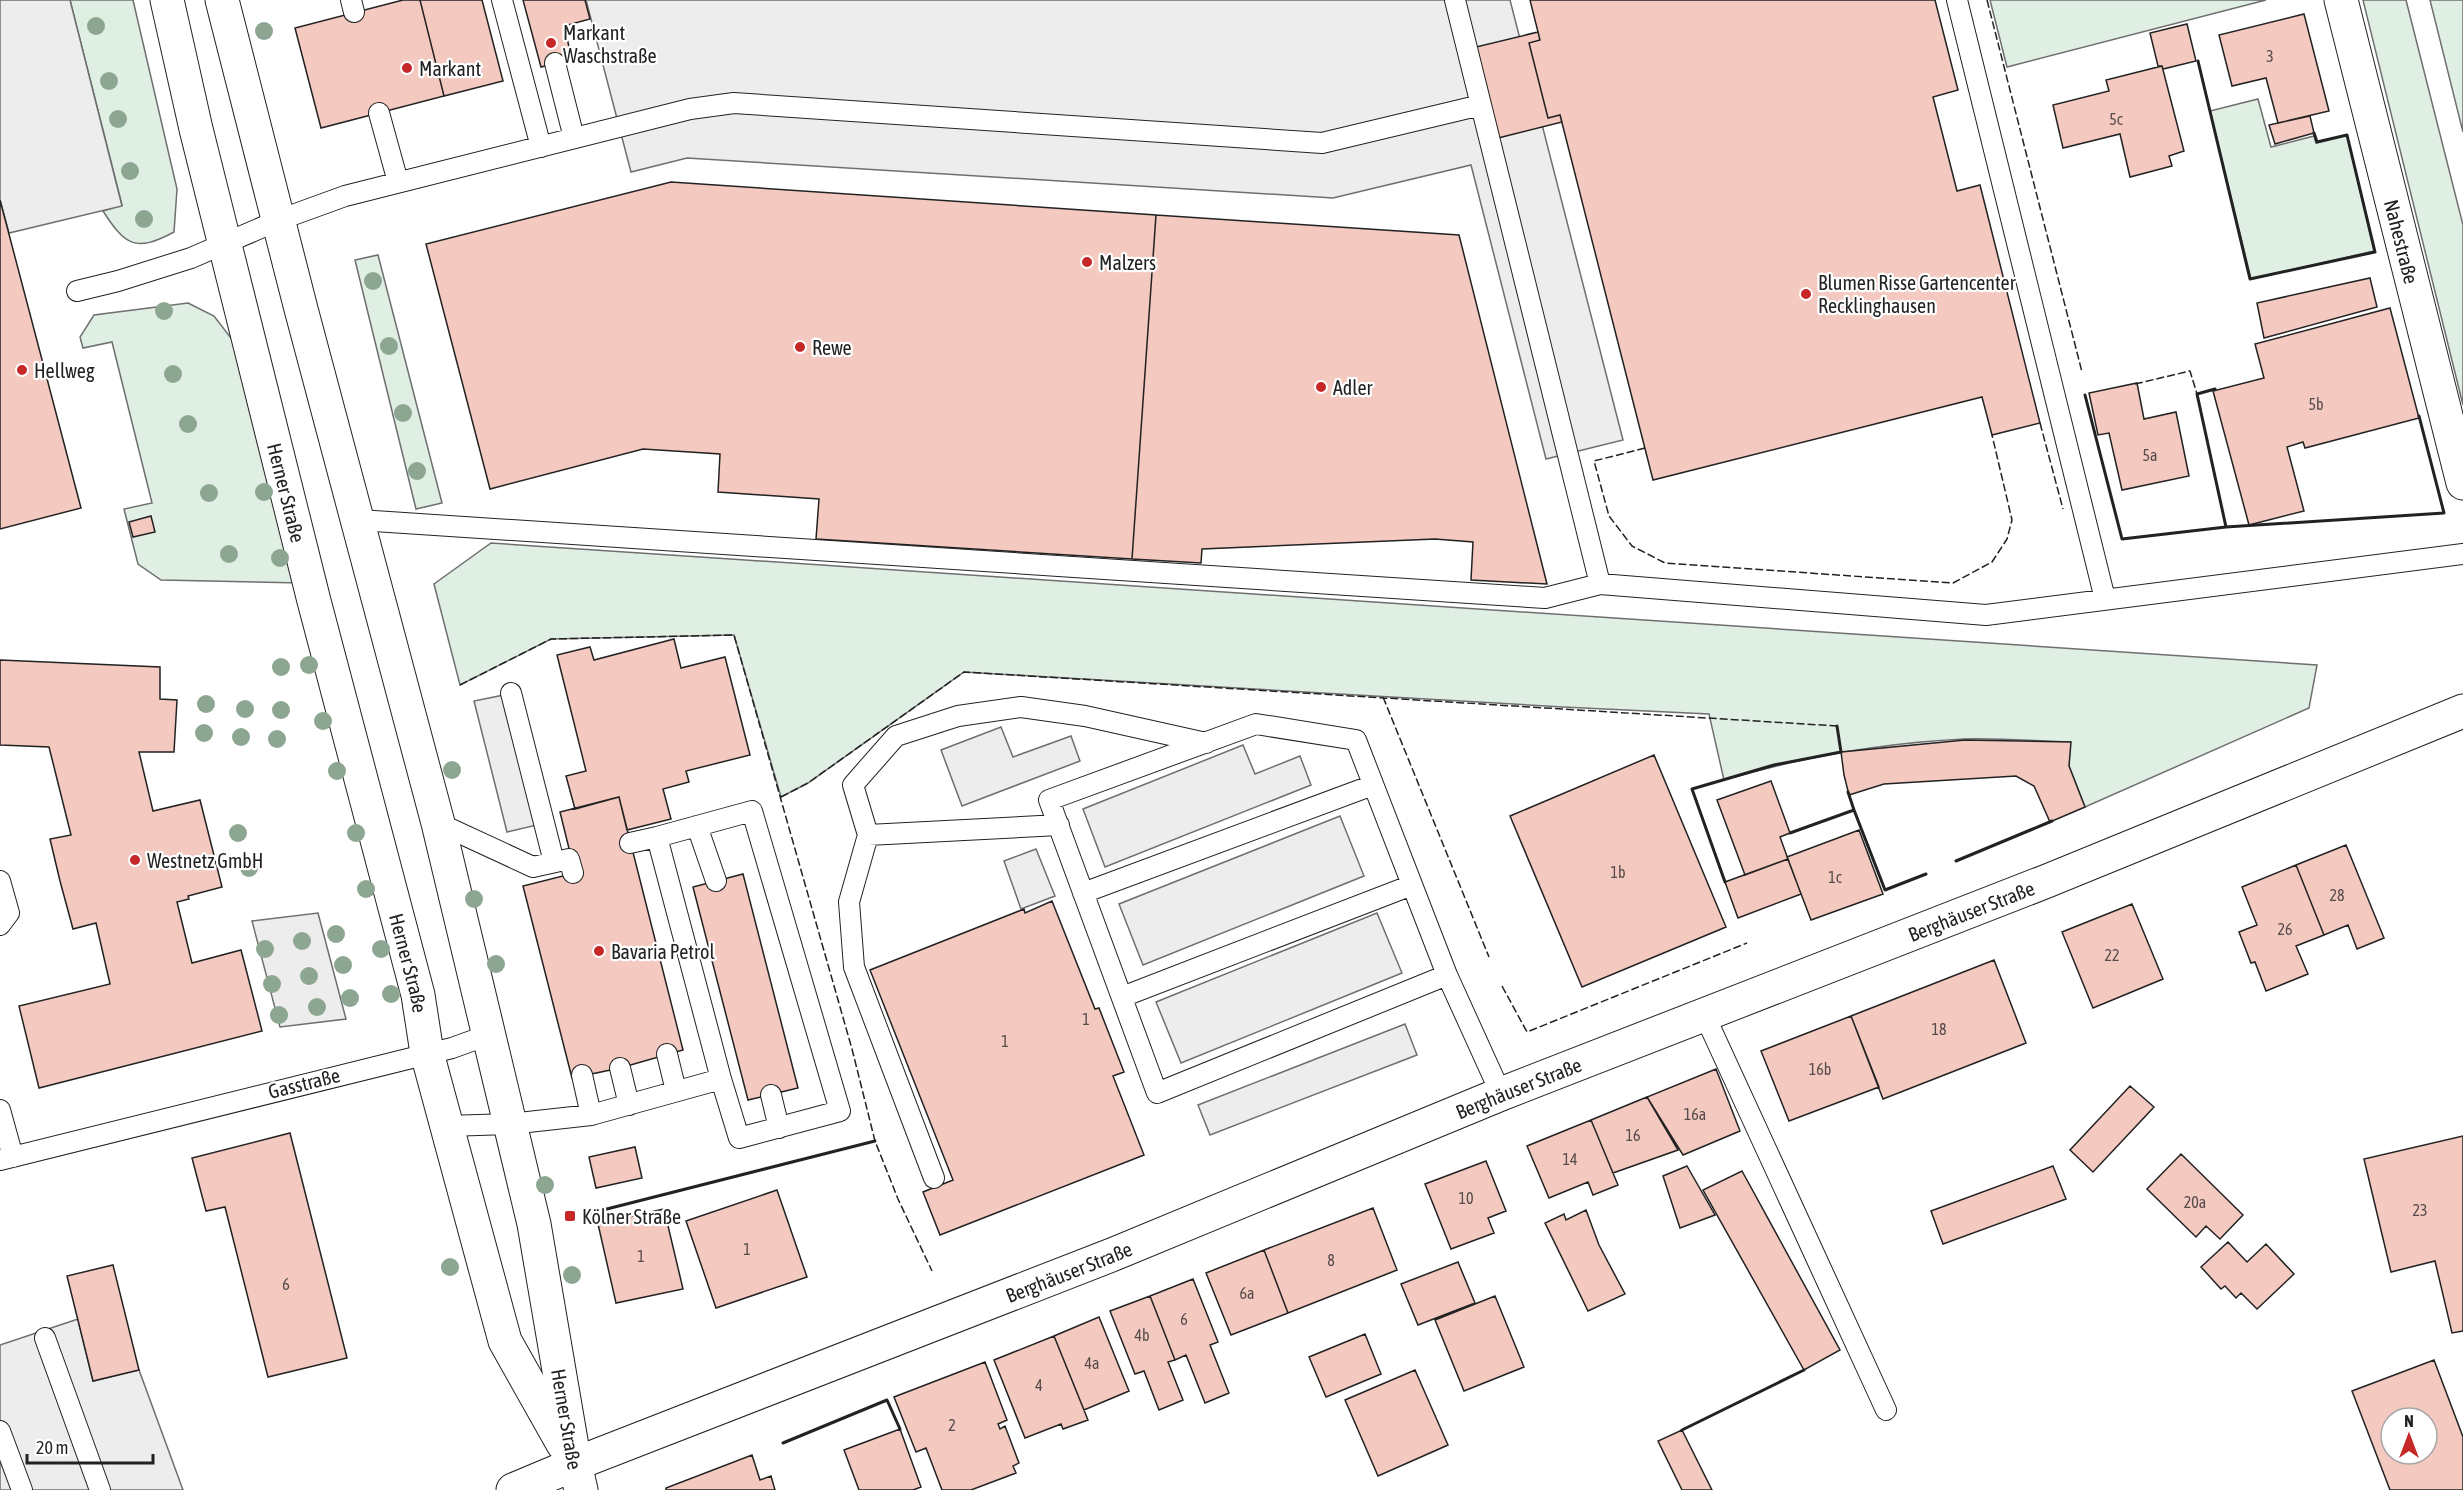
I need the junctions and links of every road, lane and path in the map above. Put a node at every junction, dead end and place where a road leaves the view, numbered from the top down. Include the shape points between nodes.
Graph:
1 (167, 0) edge
2 (222, 0) edge
3 (502, 0) edge
4 (1455, 0) edge
5 (1957, 0) edge
6 (2342, 0) edge
7 (555, 63) dead end
8 (1481, 105) junction
9 (379, 113) dead end
10 (574, 138) junction
11 (541, 147) junction
12 (398, 182) junction
13 (279, 220) junction
14 (224, 244) junction
15 (77, 291) dead end
16 (2463, 483) edge
17 (359, 520) junction
18 (2463, 554) edge
19 (1600, 584) junction
20 (2106, 599) junction
21 (511, 693) dead end
22 (2463, 711) edge
23 (1206, 742) junction
24 (1373, 785) junction
25 (438, 823) junction
26 (1059, 825) junction
27 (697, 826) junction
28 (868, 835) junction
29 (657, 837) junction
30 (630, 843) dead end
31 (554, 862) junction
32 (573, 873) dead end
33 (0, 881) edge
34 (716, 881) dead end
35 (1412, 885) junction
36 (1083, 893) junction
37 (0, 926) edge
38 (1447, 975) junction
39 (1122, 997) junction
40 (1705, 1016) junction
41 (488, 1035) junction
42 (427, 1053) junction
43 (667, 1054) dead end
44 (620, 1068) dead end
45 (582, 1075) dead end
46 (721, 1078) junction
47 (676, 1091) junction
48 (1501, 1094) junction
49 (771, 1095) dead end
50 (629, 1105) junction
51 (0, 1110) edge
52 (591, 1115) junction
53 (510, 1124) junction
54 (447, 1126) junction
55 (779, 1128) junction
56 (7, 1158) edge
57 (934, 1178) dead end
58 (45, 1338) dead end
59 (1886, 1410) dead end
60 (0, 1431) edge
61 (578, 1477) edge
62 (22, 1490) edge
63 (100, 1490) edge
64 (513, 1490) edge

1 - 14 main road, Herner Straße
2 - 13 main road, Herner Straße
3 - 11 lane
4 - 8 lane
5 - 20 lane
6 - 16 main road, Nahestraße
7 - 10 lane
8 - 10 lane via 1322,143 734,103 690,109
8 - 19 lane
9 - 12 lane
10 - 11 lane
11 - 12 lane
12 - 13 lane
13 - 14 lane
13 - 17 main road, Herner Straße
14 - 15 lane via 191,258
14 - 42 main road, Herner Straße via 418,995
17 - 19 lane via 1545,598
17 - 25 main road, Herner Straße
18 - 20 lane
19 - 20 lane via 1986,615
21 - 31 lane
22 - 40 main road, Berghäuser Straße
23 - 24 lane via 1256,724 1356,740
23 - 26 lane via 1049,800
23 - 28 lane via 1085,716 1021,707 958,716 896,736 853,785
24 - 35 lane
24 - 36 lane
25 - 31 lane via 535,875
25 - 41 main road, Herner Straße
26 - 28 lane
26 - 36 lane
27 - 29 lane
27 - 34 lane
27 - 55 lane via 752,812 840,1111
28 - 57 lane via 849,902 855,967
29 - 30 lane
29 - 46 lane
31 - 32 lane via 569,859
33 - 37 lane via 9,913
35 - 38 lane
35 - 39 lane
36 - 39 lane
38 - 39 lane via 1158,1093
38 - 48 lane
40 - 48 main road, Berghäuser Straße
40 - 59 lane
41 - 42 lane, Gasstraße
41 - 53 main road, Herner Straße
42 - 54 main road, Herner Straße
42 - 56 lane, Gasstraße
43 - 47 lane
44 - 50 lane
45 - 52 lane
46 - 47 lane
46 - 55 lane via 739,1138
47 - 50 lane
48 - 61 main road, Berghäuser Straße
49 - 55 lane
50 - 52 lane
51 - 56 lane
52 - 53 lane
53 - 54 lane
53 - 61 main road, Herner Straße via 534,1224
54 - 61 main road, Herner Straße via 505,1341
58 - 63 lane
60 - 62 lane
61 - 64 main road

